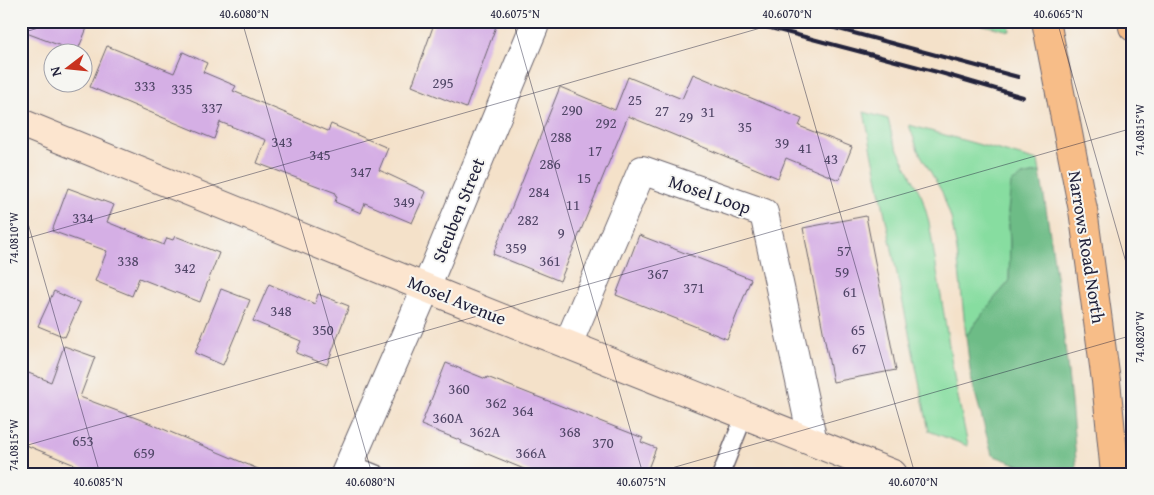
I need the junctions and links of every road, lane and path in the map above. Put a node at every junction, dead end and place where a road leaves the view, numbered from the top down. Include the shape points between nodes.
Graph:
1 (1046, 21) edge
2 (1132, 21) edge
3 (534, 27) dead end
4 (1133, 27) edge
5 (21, 123) edge
6 (426, 288) junction
7 (568, 344) junction
8 (745, 414) junction
9 (813, 442) junction
10 (1115, 465) edge
11 (348, 468) edge
12 (377, 474) edge
13 (721, 474) edge
14 (893, 474) edge

1 - 10 main road, Narrows Road North, bridge via 1083,210
2 - 4 main road
3 - 6 street, Steuben Street
5 - 6 street, Mosel Avenue
6 - 7 street, Mosel Avenue
6 - 11 street, Steuben Street
7 - 8 street, Mosel Avenue
7 - 9 street, Mosel Loop via 642,170 764,213
8 - 9 street, Mosel Avenue
8 - 13 lane
9 - 14 street, Mosel Avenue
11 - 12 lane

